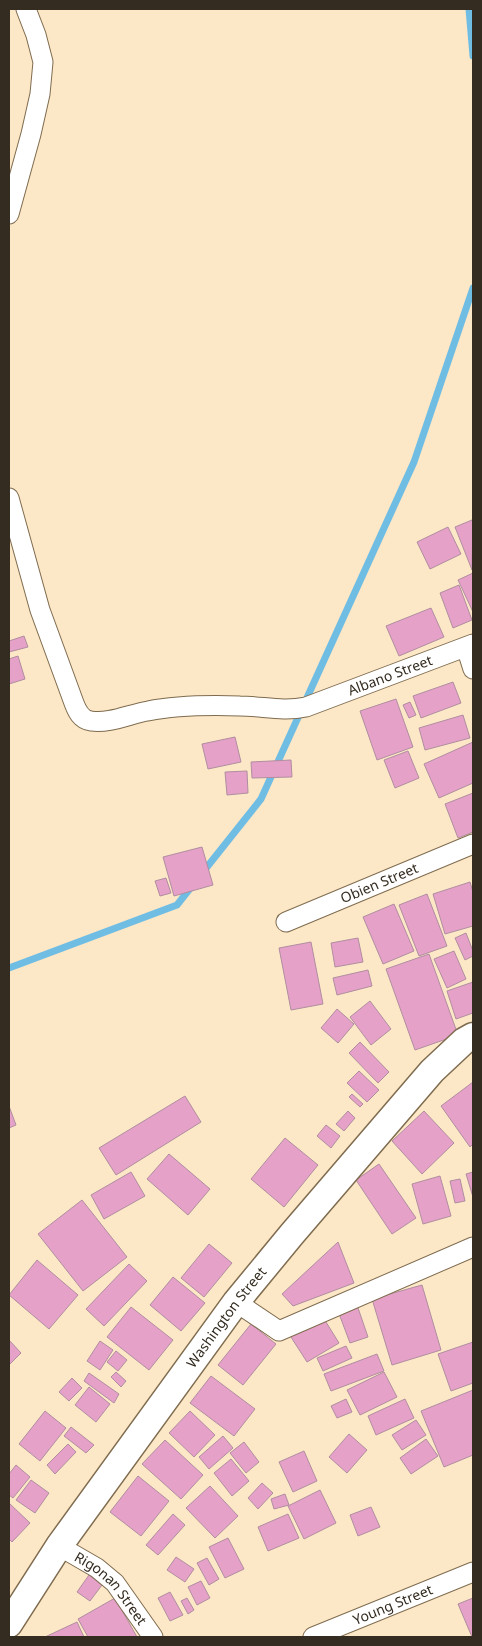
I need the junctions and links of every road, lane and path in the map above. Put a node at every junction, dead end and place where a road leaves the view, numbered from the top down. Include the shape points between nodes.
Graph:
1 (26, 9) edge
2 (9, 214) edge
3 (9, 498) edge
4 (470, 645) edge
5 (473, 669) edge
6 (473, 844) edge
7 (286, 922) dead end
8 (473, 1036) edge
9 (473, 1247) edge
10 (236, 1302) junction
11 (59, 1546) junction
12 (473, 1572) edge
13 (9, 1624) edge
14 (153, 1637) edge
15 (314, 1637) edge

1 - 2 street via 43,62 40,94
3 - 4 street, Albano Street via 40,610 74,703 80,715 89,721 176,707 242,706 290,710 306,707
4 - 5 street
6 - 7 street, Obien Street
8 - 10 main road, Washington Street via 432,1071
9 - 10 street via 279,1331
10 - 11 main road, Washington Street
11 - 13 main road, Washington Street
11 - 14 street, Rigonan Street via 97,1568 115,1583
12 - 15 street, Young Street

